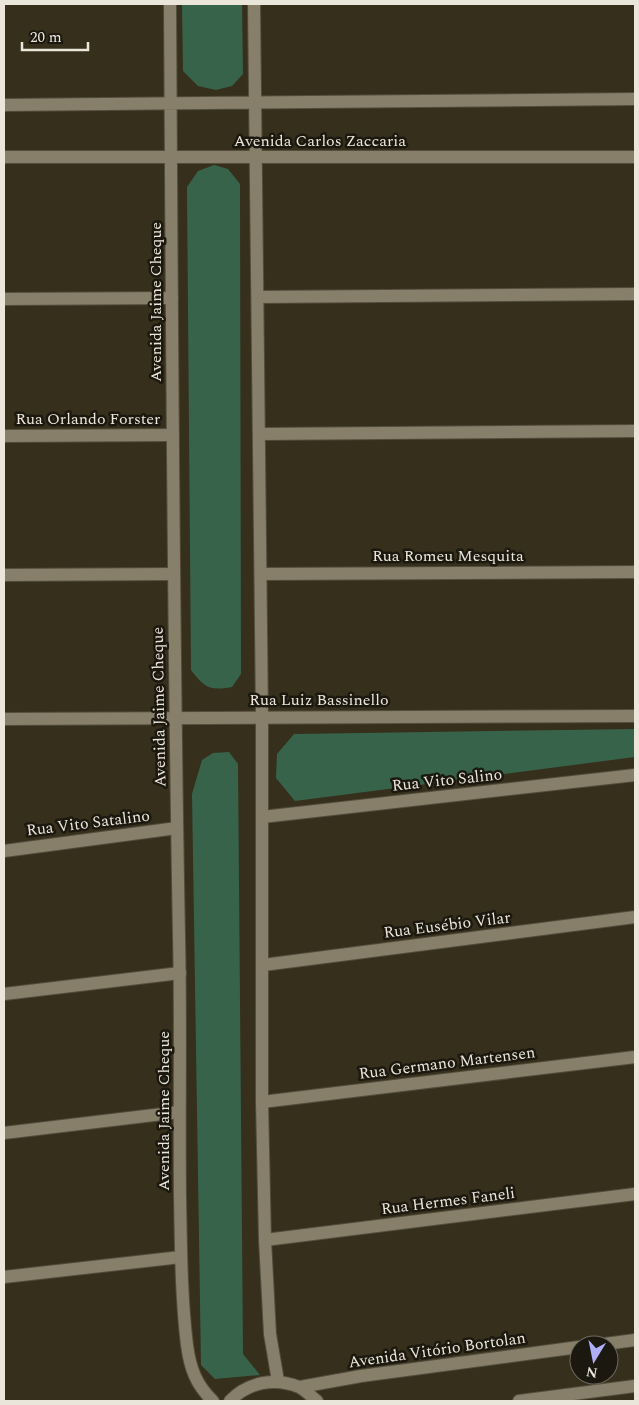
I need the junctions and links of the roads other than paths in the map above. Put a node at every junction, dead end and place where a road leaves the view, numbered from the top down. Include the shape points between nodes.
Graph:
1 (170, 4) edge
2 (254, 4) edge
3 (635, 99) edge
4 (256, 102) junction
5 (170, 103) junction
6 (4, 105) edge
7 (171, 156) junction
8 (4, 157) edge
9 (635, 157) edge
10 (256, 158) junction
11 (635, 294) edge
12 (258, 297) junction
13 (172, 298) junction
14 (4, 299) edge
15 (635, 431) edge
16 (259, 434) junction
17 (173, 435) junction
18 (4, 436) edge
19 (635, 572) edge
20 (174, 574) junction
21 (260, 574) junction
22 (4, 575) edge
23 (635, 716) edge
24 (262, 717) junction
25 (175, 718) junction
26 (4, 719) edge
27 (635, 775) edge
28 (262, 817) junction
29 (177, 828) junction
30 (4, 851) edge
31 (635, 916) edge
32 (263, 965) junction
33 (180, 973) junction
34 (4, 994) edge
35 (635, 1057) edge
36 (262, 1102) junction
37 (179, 1112) junction
38 (4, 1133) edge
39 (635, 1194) edge
40 (265, 1240) junction
41 (181, 1258) junction
42 (4, 1276) edge
43 (635, 1340) edge
44 (619, 1342) edge
45 (569, 1348) edge
46 (278, 1381) junction
47 (635, 1386) edge
48 (300, 1388) junction
49 (213, 1401) edge
50 (230, 1401) edge
51 (317, 1401) edge
52 (520, 1401) edge

1 - 5 street, Avenida Jaime Cheque
2 - 4 street
3 - 4 street
4 - 5 street
4 - 10 street
5 - 6 street
5 - 7 street, Avenida Jaime Cheque
7 - 8 street, Avenida Carlos Zaccaria
7 - 10 street, Avenida Carlos Zaccaria
7 - 13 street, Avenida Jaime Cheque
9 - 10 street, Avenida Carlos Zaccaria
10 - 12 street
11 - 12 street
12 - 16 street
13 - 14 street
13 - 17 street, Avenida Jaime Cheque
15 - 16 street
16 - 21 street
17 - 18 street, Rua Orlando Forster
17 - 20 street, Avenida Jaime Cheque
19 - 21 street, Rua Romeu Mesquita
20 - 22 street
20 - 25 street, Avenida Jaime Cheque
21 - 24 street
23 - 24 street, Rua Luiz Bassinello
24 - 25 street, Rua Luiz Bassinello
24 - 28 street
25 - 26 street, Rua Luiz Bassinello
25 - 29 street, Avenida Jaime Cheque
27 - 28 street, Rua Vito Salino
28 - 32 street
29 - 30 street, Rua Vito Satalino
29 - 33 street, Avenida Jaime Cheque
31 - 32 street, Rua Eusébio Vilar
32 - 36 street
33 - 34 street
33 - 37 street, Avenida Jaime Cheque
35 - 36 street, Rua Germano Martensen
36 - 40 street
37 - 38 street
37 - 41 street, Avenida Jaime Cheque
39 - 40 street, Rua Hermes Faneli
40 - 46 street via 270,1334
41 - 42 street
41 - 49 street, Avenida Jaime Cheque via 191,1371
43 - 44 street
45 - 48 street, Avenida Vitório Bortolan via 361,1376
46 - 48 street
46 - 50 street via 256,1384
47 - 52 street
48 - 51 street

